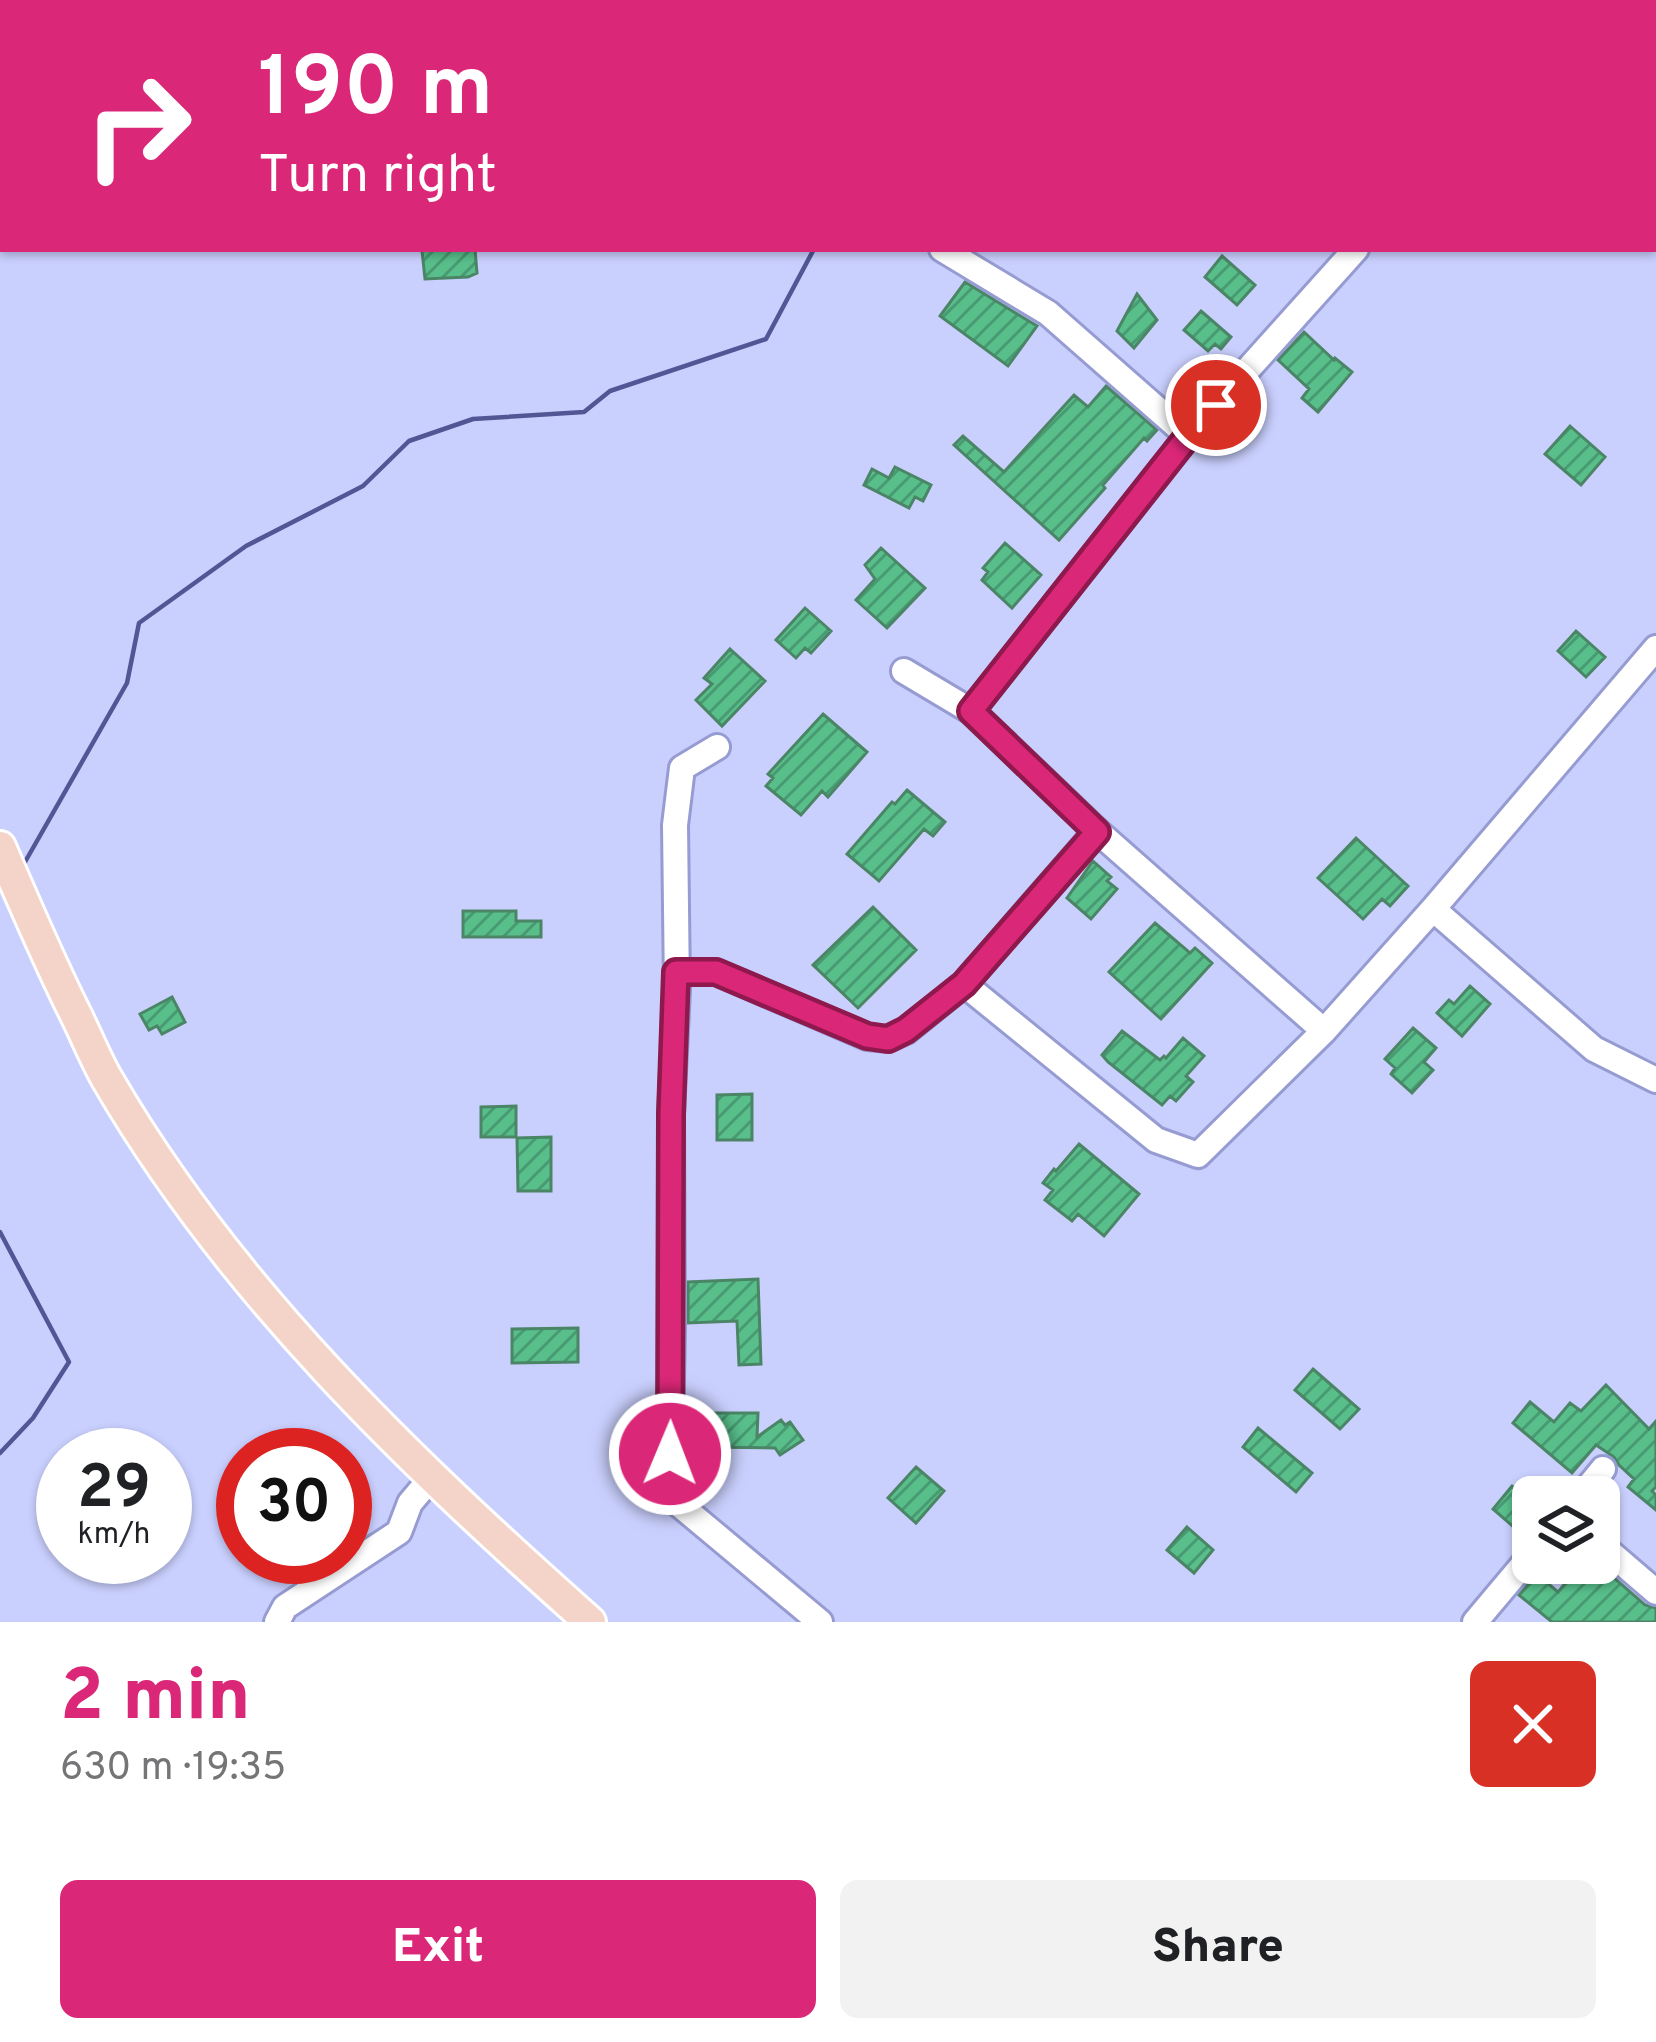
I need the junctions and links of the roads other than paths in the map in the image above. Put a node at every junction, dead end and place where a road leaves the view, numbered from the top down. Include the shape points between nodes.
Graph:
1 (948, 252) edge
2 (1353, 252) edge
3 (1188, 436) junction
4 (1656, 648) edge
5 (904, 671) dead end
6 (971, 711) junction
7 (717, 748) dead end
8 (1097, 832) junction
9 (0, 847) edge
10 (1433, 909) junction
11 (676, 972) junction
12 (964, 984) junction
13 (1324, 1031) junction
14 (1656, 1080) edge
15 (1603, 1469) dead end
16 (1597, 1476) edge
17 (432, 1477) junction
18 (1620, 1561) edge
19 (1512, 1578) edge
20 (1656, 1592) edge
21 (277, 1622) edge
22 (590, 1622) edge
23 (820, 1622) edge
24 (1475, 1622) edge

1 - 3 street via 1048,313
2 - 3 street
3 - 6 street
4 - 10 street
5 - 6 street
6 - 8 street
7 - 11 street via 682,768
8 - 12 street
8 - 13 street
9 - 17 main road via 106,1078 197,1218 293,1335
10 - 13 street
10 - 14 street via 1594,1049
11 - 12 street via 716,972 888,1039
11 - 23 street via 669,1496
12 - 13 street via 1156,1140 1198,1155
15 - 16 street
17 - 21 street via 399,1532 285,1607
17 - 22 main road
18 - 20 street
19 - 24 street

